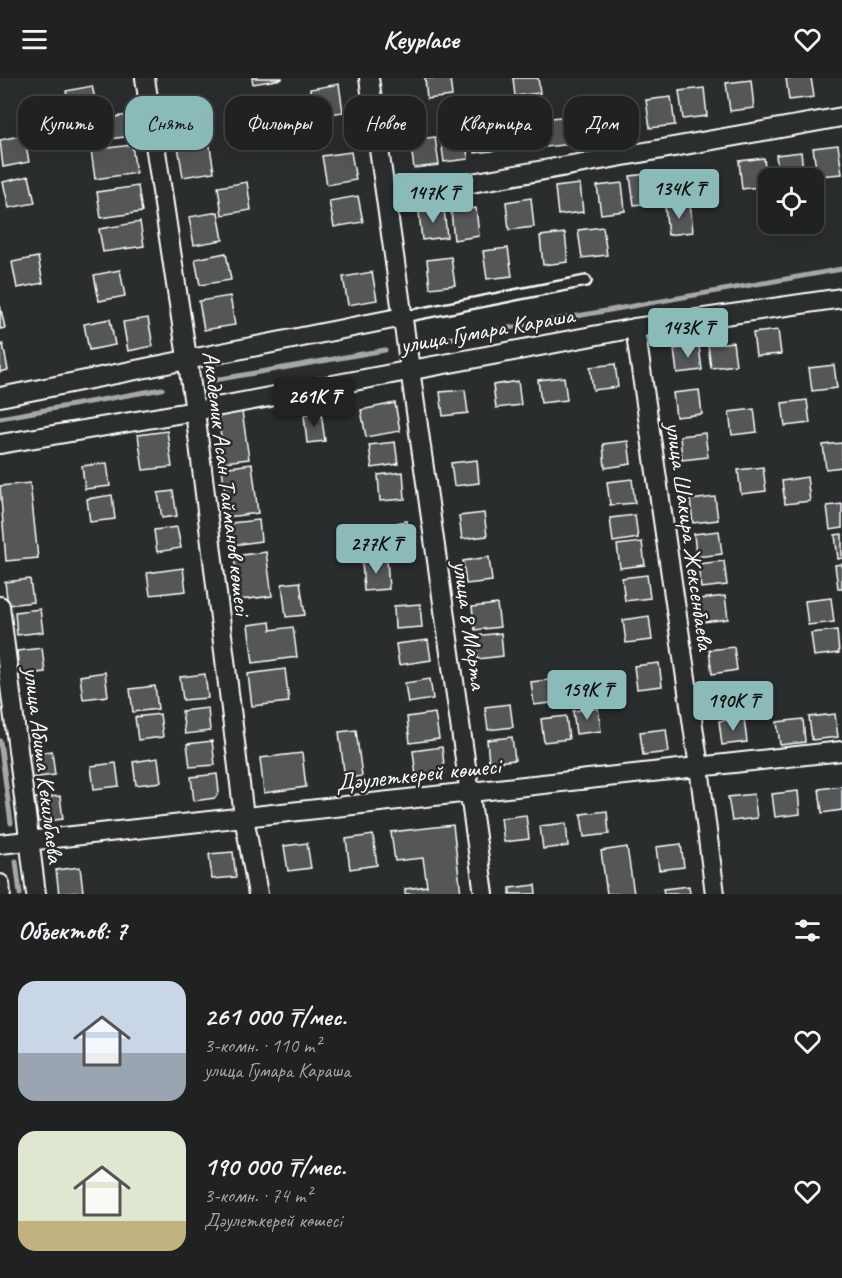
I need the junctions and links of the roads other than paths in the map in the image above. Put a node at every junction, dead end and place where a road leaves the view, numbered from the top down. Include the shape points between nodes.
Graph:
1 (145, 78) edge
2 (369, 78) edge
3 (842, 117) edge
4 (387, 198) junction
5 (586, 281) dead end
6 (842, 298) edge
7 (403, 317) junction
8 (635, 328) junction
9 (188, 359) junction
10 (409, 368) junction
11 (0, 397) edge
12 (195, 411) junction
13 (0, 444) edge
14 (0, 606) edge
15 (842, 751) edge
16 (699, 767) junction
17 (469, 793) junction
18 (244, 817) junction
19 (28, 840) junction
20 (0, 844) edge
21 (0, 884) edge
22 (1, 894) edge
23 (36, 894) edge
24 (258, 894) edge
25 (484, 894) edge
26 (715, 894) edge

1 - 9 street, Академик Асан Тайманов көшесі
2 - 4 street, улица 8 Марта
3 - 4 street
4 - 7 street, улица 8 Марта
5 - 7 lane
6 - 8 street, улица Гумара Караша
7 - 9 street, улица Гумара Караша
7 - 10 street, улица 8 Марта
8 - 10 street, улица Гумара Караша
8 - 16 street, улица Шакира Жексенбаева
9 - 11 street, улица Гумара Караша
9 - 12 street, Академик Асан Тайманов көшесі
10 - 12 street, улица Гумара Караша
10 - 17 street, улица 8 Марта
12 - 13 street, улица Гумара Караша
12 - 18 street, Академик Асан Тайманов көшесі
14 - 19 street, улица Абиша Кекилбаева
15 - 16 street, Дәулеткерей көшесі
16 - 17 street, Дәулеткерей көшесі
16 - 26 street, улица Шакира Жексенбаева
17 - 18 street, Дәулеткерей көшесі
17 - 25 street, улица 8 Марта
18 - 19 street, Дәулеткерей көшесі
18 - 24 street, Академик Асан Тайманов көшесі
19 - 20 street, Дәулеткерей көшесі
19 - 23 street, улица Абиша Кекилбаева
21 - 22 street

